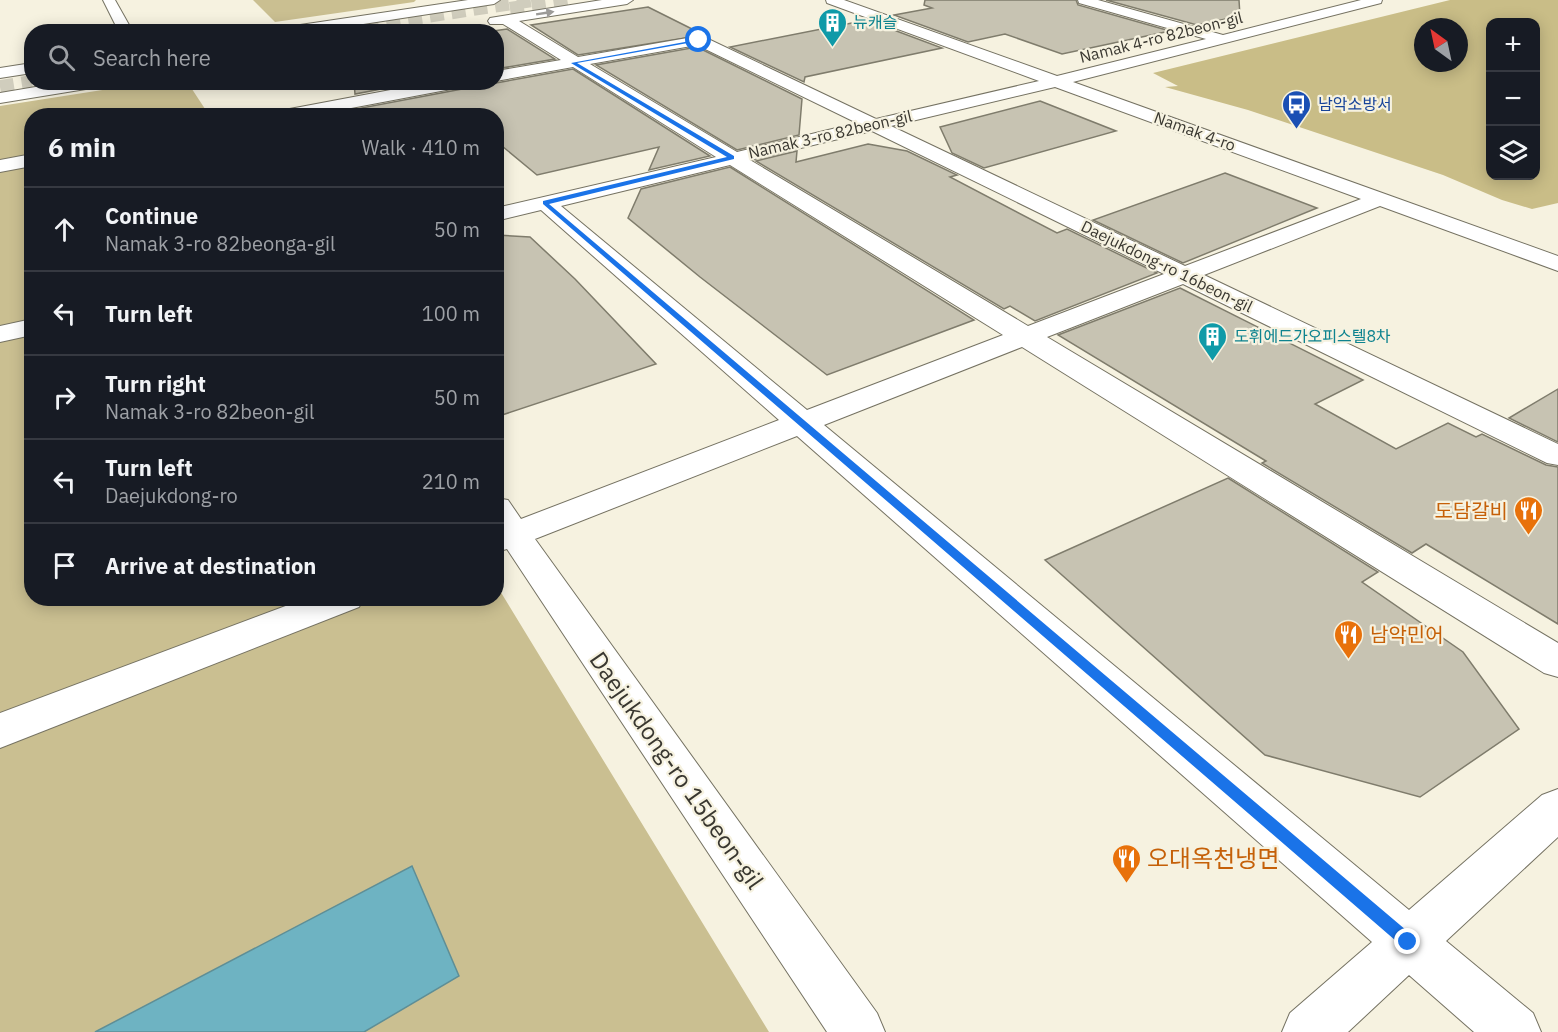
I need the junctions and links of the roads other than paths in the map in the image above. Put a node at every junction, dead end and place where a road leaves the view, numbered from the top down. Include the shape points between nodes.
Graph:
1 (109, 0) edge
2 (424, 0) edge
3 (627, 0) edge
4 (834, 0) edge
5 (1084, 0) edge
6 (1376, 0) edge
7 (1153, 4) dead end
8 (493, 8) edge
9 (1120, 11) junction
10 (380, 17) junction
11 (122, 24) edge
12 (333, 24) edge
13 (1224, 40) junction
14 (573, 63) junction
15 (24, 69) edge
16 (0, 73) edge
17 (504, 75) edge
18 (1058, 81) junction
19 (49, 90) edge
20 (419, 90) edge
21 (0, 98) edge
22 (322, 108) edge
23 (873, 124) junction
24 (732, 158) junction
25 (24, 162) edge
26 (0, 166) edge
27 (1380, 199) junction
28 (545, 203) junction
29 (504, 212) edge
30 (1558, 264) edge
31 (1185, 275) junction
32 (24, 329) edge
33 (0, 334) edge
34 (1026, 336) junction
35 (802, 423) junction
36 (1558, 456) edge
37 (504, 527) edge
38 (504, 531) edge
39 (325, 606) edge
40 (1558, 662) edge
41 (0, 731) edge
42 (1558, 809) edge
43 (1408, 942) junction
44 (858, 1032) edge
45 (1309, 1032) edge
46 (1514, 1032) edge

1 - 11 street
2 - 10 street via 420,5
8 -> 3 street
4 - 18 street, Namak 4-ro
5 - 9 street
6 - 13 street, Namak 4-ro 82beon-gil
7 - 9 street
8 - 10 street
8 - 14 street
9 - 13 street
10 - 12 street
13 - 18 street, Namak 4-ro 82beon-gil
14 - 17 street, Daejukdong-ro 16beon-gil
14 - 23 street, Daejukdong-ro 16beon-gil via 699,40
14 - 24 street
15 - 16 street
18 - 23 street, Namak 3-ro 82beon-gil
18 - 27 street, Namak 4-ro
19 - 21 street
20 - 22 street
23 - 24 street, Namak 3-ro 82beon-gil
23 - 31 street, Daejukdong-ro 16beon-gil
24 - 28 street, Namak 3-ro 82beon-gil
24 - 34 street
25 - 26 street
27 - 30 street, Namak 4-ro
27 - 31 street
28 - 29 street, Namak 3-ro 82beon-gil
28 - 35 street
31 - 34 street
31 - 36 street, Daejukdong-ro 16beon-gil
32 - 33 street
34 - 35 street
34 - 40 street
35 - 37 street
35 - 43 street
38 - 44 street, Daejukdong-ro 15beon-gil
39 - 41 street
42 - 43 street
43 - 45 street
43 - 46 street

